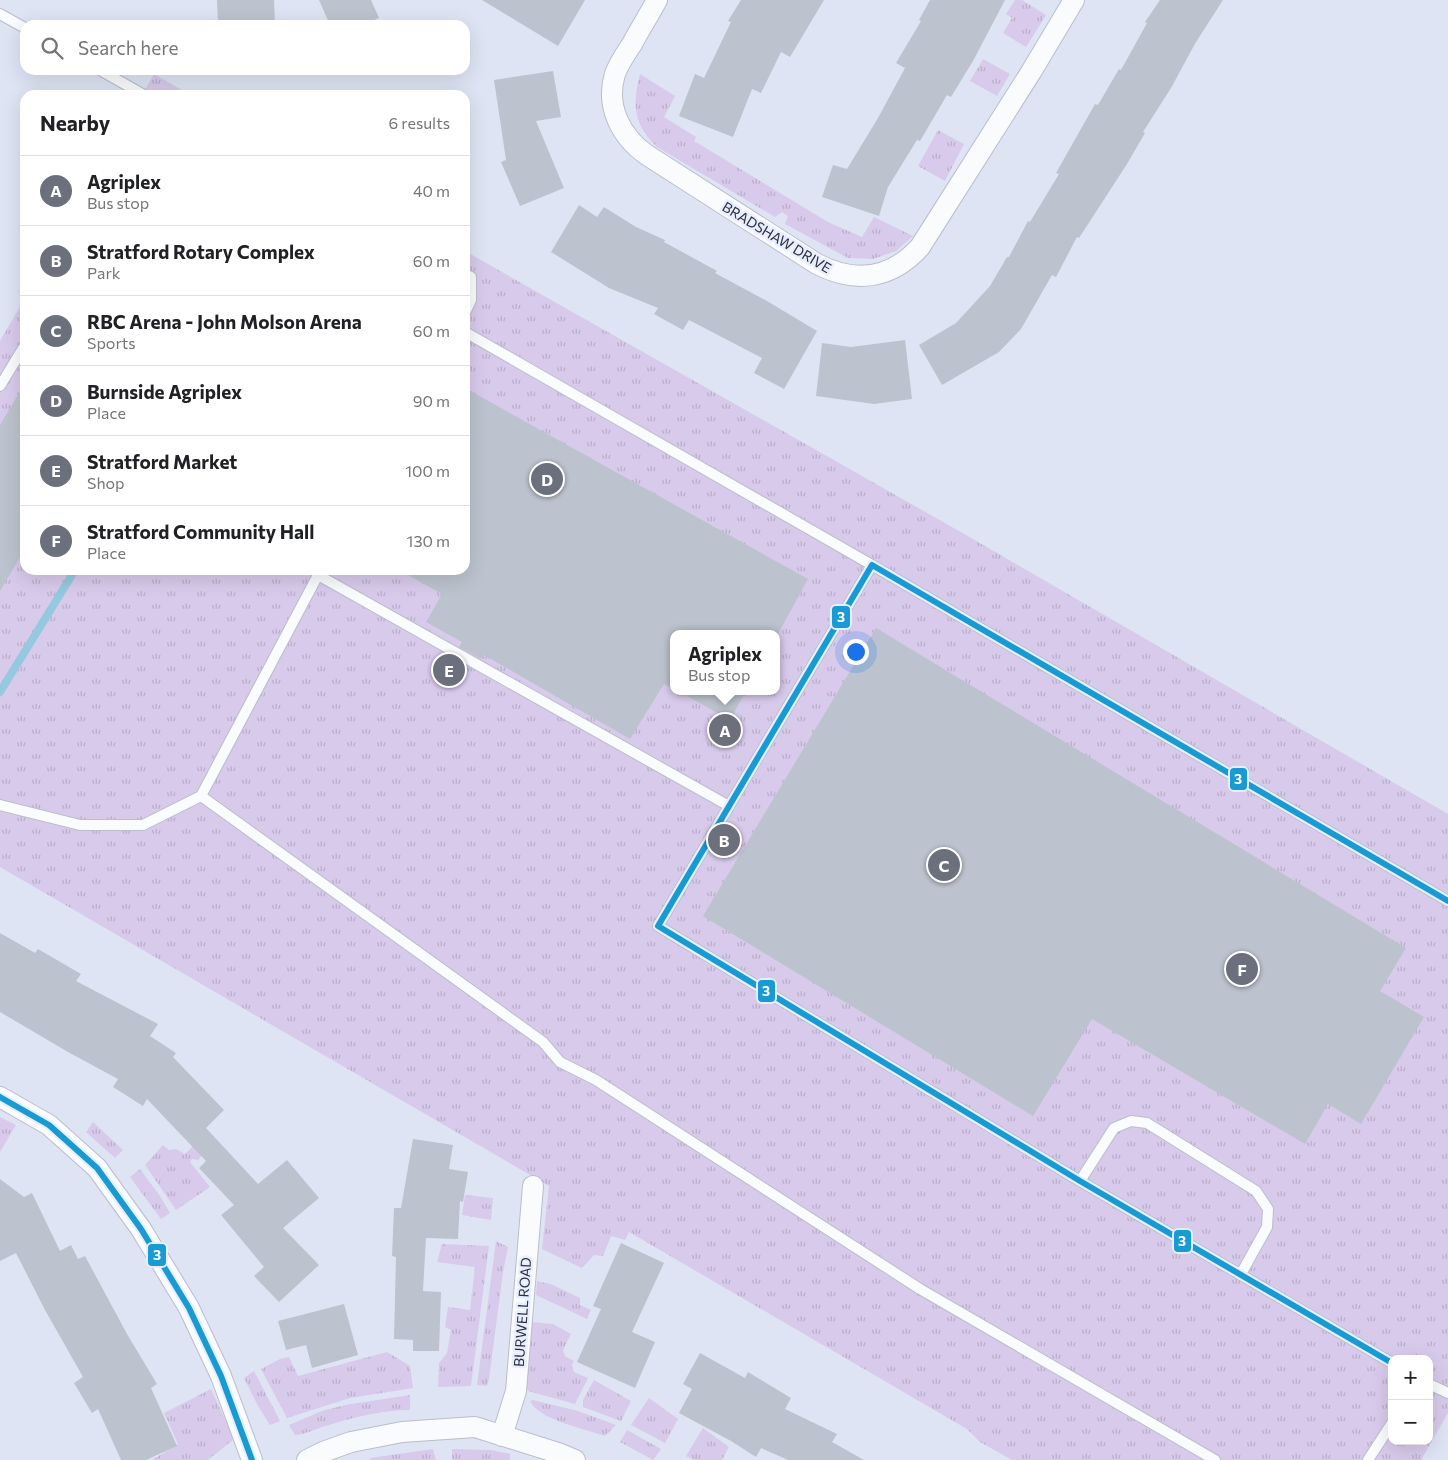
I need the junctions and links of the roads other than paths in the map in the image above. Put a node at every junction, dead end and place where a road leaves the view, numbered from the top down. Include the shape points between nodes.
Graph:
1 (658, 0) edge
2 (1074, 0) edge
3 (0, 14) edge
4 (20, 25) edge
5 (109, 75) edge
6 (135, 90) edge
7 (470, 276) edge
8 (470, 302) edge
9 (470, 335) edge
10 (20, 353) edge
11 (0, 386) edge
12 (872, 565) junction
13 (318, 575) edge
14 (323, 575) edge
15 (201, 796) junction
16 (0, 805) edge
17 (728, 806) junction
18 (1448, 901) edge
19 (0, 1097) edge
20 (1080, 1181) junction
21 (533, 1186) dead end
22 (1241, 1274) junction
23 (1388, 1361) edge
24 (1433, 1386) edge
25 (1448, 1393) edge
26 (1388, 1429) edge
27 (502, 1436) junction
28 (252, 1460) edge
29 (307, 1460) edge
30 (576, 1460) edge
31 (1215, 1460) edge
32 (1368, 1460) edge

1 - 2 street, BRADSHAW DRIVE via 615,75 613,106 624,134 647,155 817,264 844,275 858,276 872,276 899,266 920,247
3 - 4 lane
5 - 6 lane
7 - 8 lane
9 - 12 lane
10 - 11 lane
12 - 17 lane
12 - 18 lane
13 - 15 lane
14 - 17 lane
15 - 16 lane via 143,825 80,825
15 - 31 lane via 543,1042 560,1062 596,1080 920,1289
17 - 20 lane via 658,926
19 - 28 street via 49,1125 97,1168 141,1229 189,1308 221,1376
20 - 22 lane
20 - 22 lane via 1114,1128 1131,1121 1147,1123 1256,1191 1268,1209 1267,1227
21 - 27 street, BURWELL ROAD via 516,1391
22 - 23 lane
24 - 25 lane
26 - 32 lane
27 - 29 street via 475,1427 402,1432 351,1442
27 - 30 street

